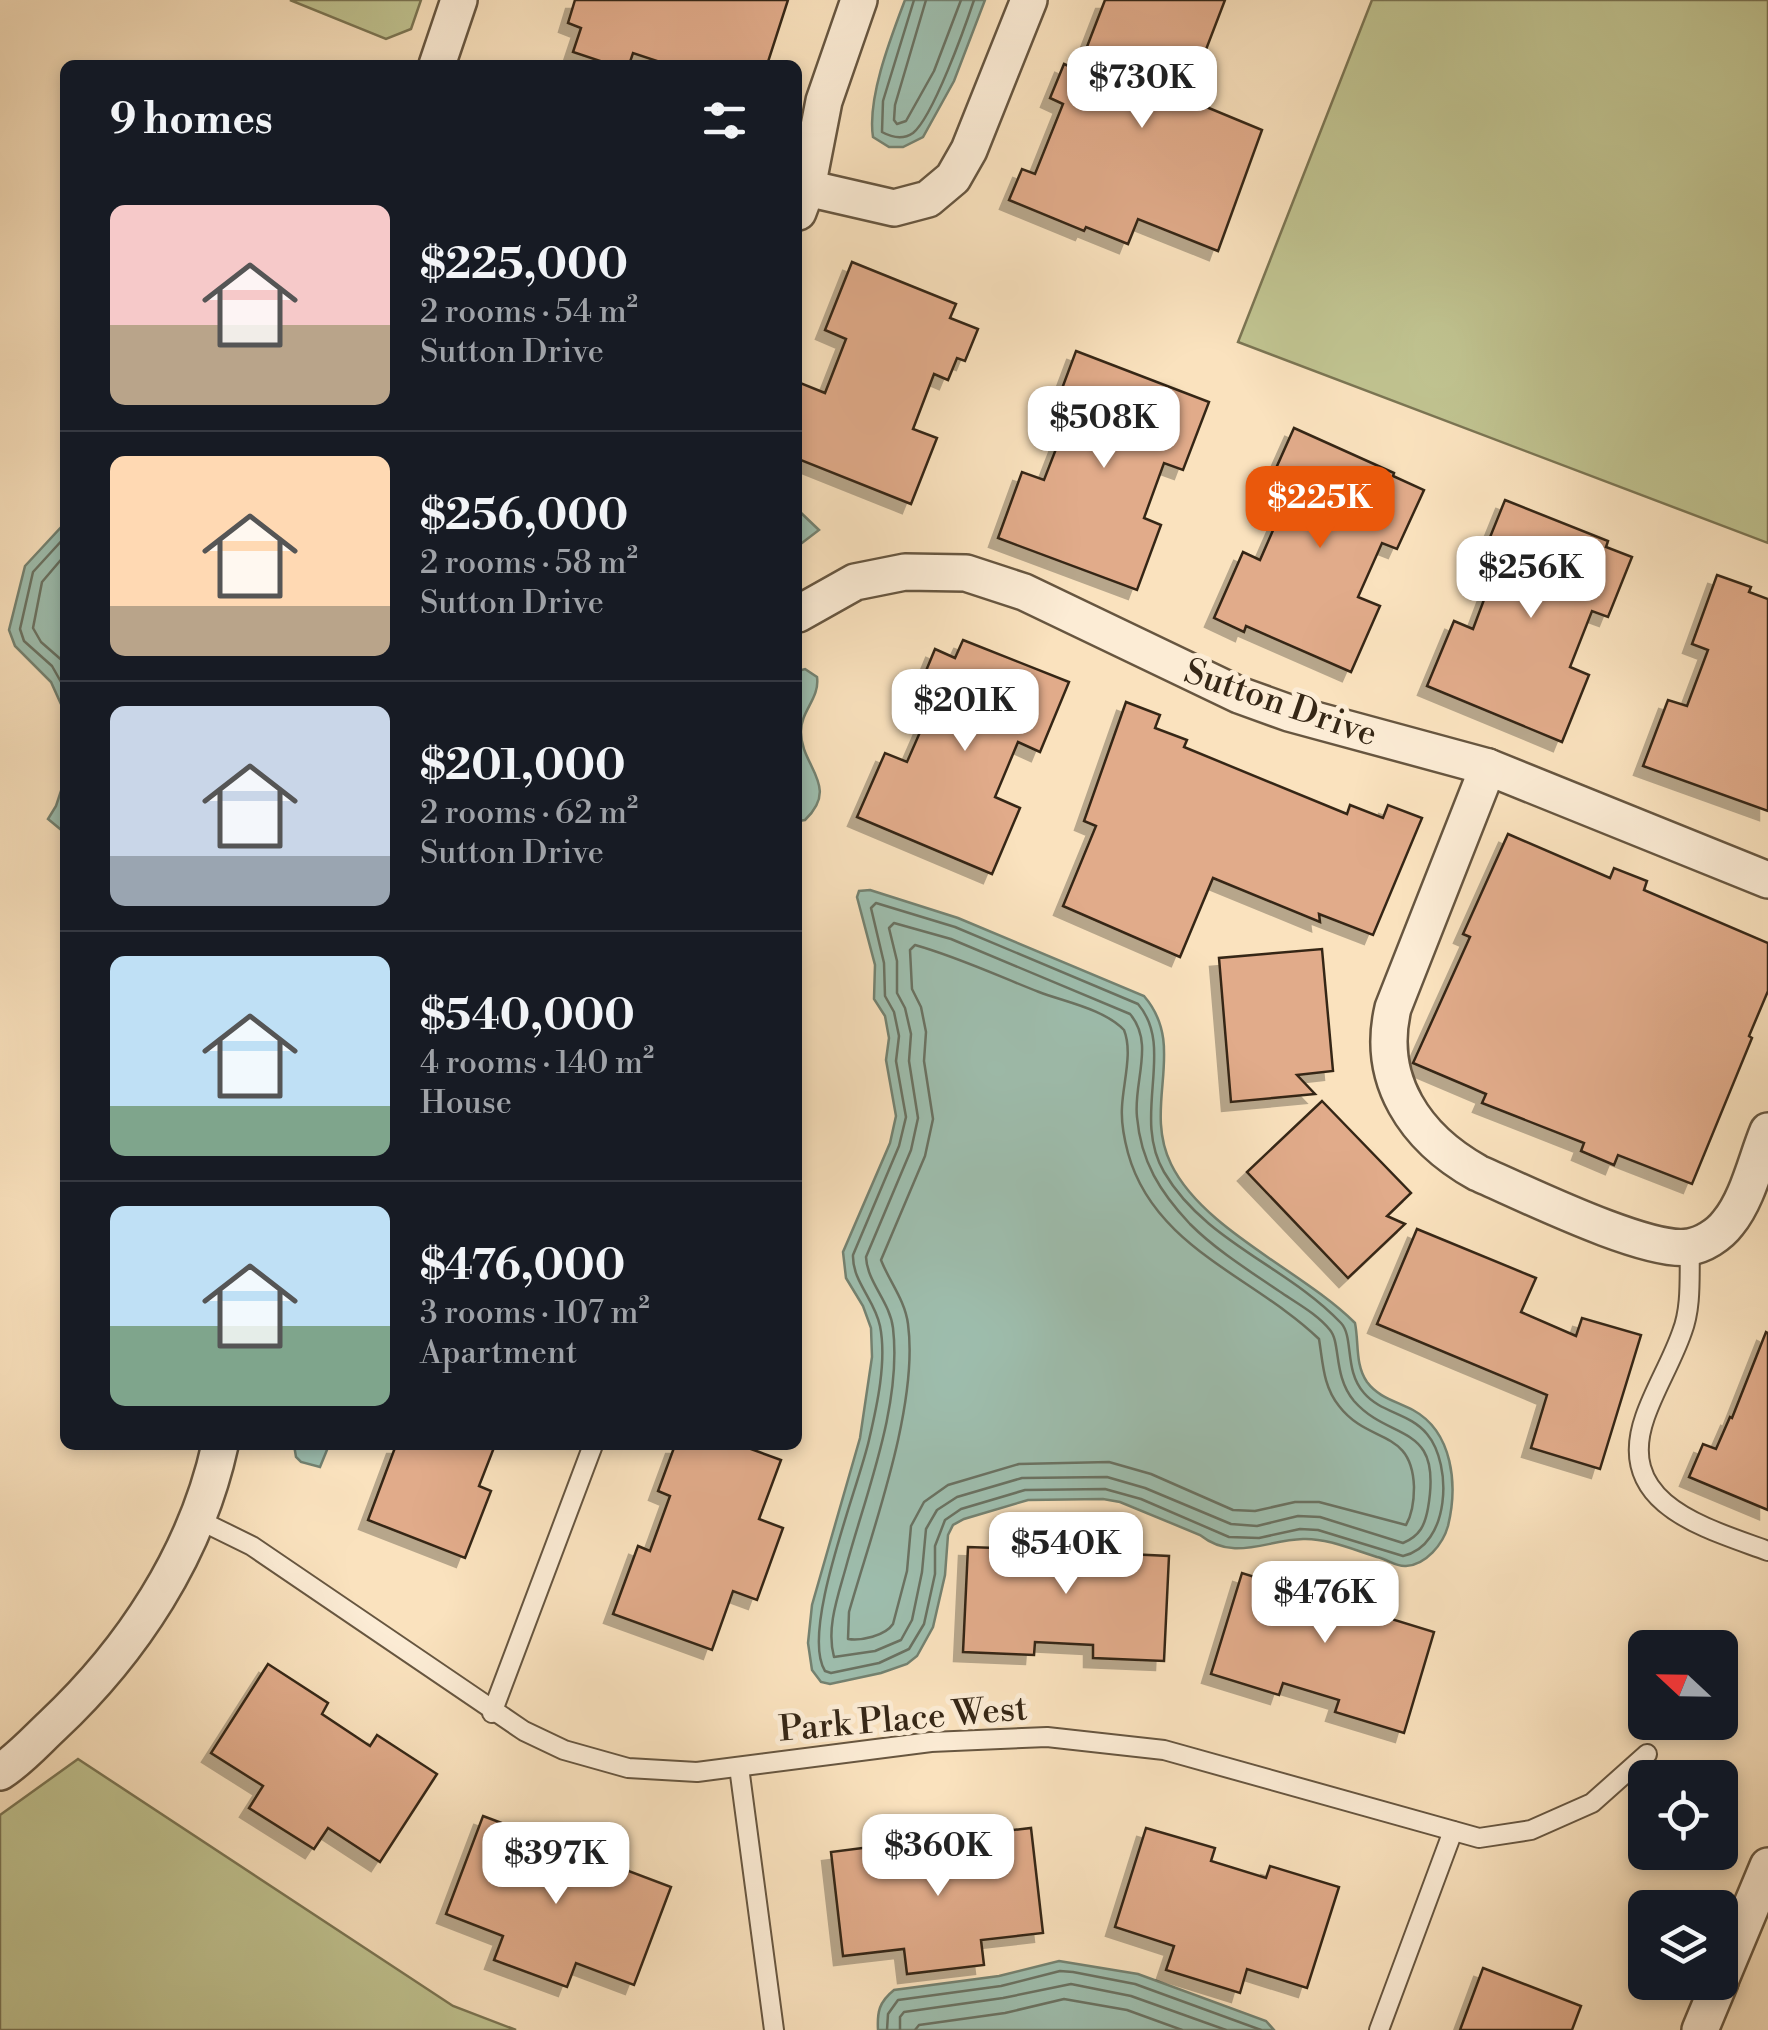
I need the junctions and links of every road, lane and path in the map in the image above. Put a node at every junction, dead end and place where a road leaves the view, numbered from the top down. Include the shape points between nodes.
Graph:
1 (459, 0) edge
2 (859, 0) edge
3 (1029, 0) edge
4 (440, 60) edge
5 (802, 200) edge
6 (802, 612) edge
7 (1488, 768) junction
8 (1768, 880) edge
9 (1768, 1131) edge
10 (1690, 1248) junction
11 (218, 1450) edge
12 (591, 1450) edge
13 (197, 1519) junction
14 (1768, 1551) edge
15 (492, 1713) junction
16 (1647, 1754) dead end
17 (740, 1767) junction
18 (0, 1772) edge
19 (1453, 1831) junction
20 (1768, 1866) edge
21 (1738, 1938) edge
22 (1712, 2000) edge
23 (774, 2030) edge
24 (1379, 2030) edge
25 (1700, 2030) edge

1 - 4 street
2 - 5 street via 824,101
3 - 5 street via 953,178 928,199 894,208
6 - 7 street, Sutton Drive via 855,582 905,572 966,573 1024,592 1238,695
7 - 8 street, Sutton Drive
7 - 10 street via 1393,1008 1389,1065 1400,1097 1441,1146 1478,1173 1636,1239
9 - 10 street via 1728,1224
10 - 14 lane via 1683,1330 1644,1420 1640,1466 1650,1487 1680,1517
11 - 13 street
12 - 15 lane
13 - 15 lane, Park Place West via 252,1546
13 - 18 street via 127,1646 78,1702
15 - 17 lane, Park Place West via 564,1750 628,1768
16 - 19 lane, Park Place West via 1592,1803 1531,1830 1479,1838
17 - 19 lane, Park Place West via 931,1742 1046,1737 1164,1750
17 - 23 lane
19 - 24 lane
20 - 21 street
22 - 25 street

